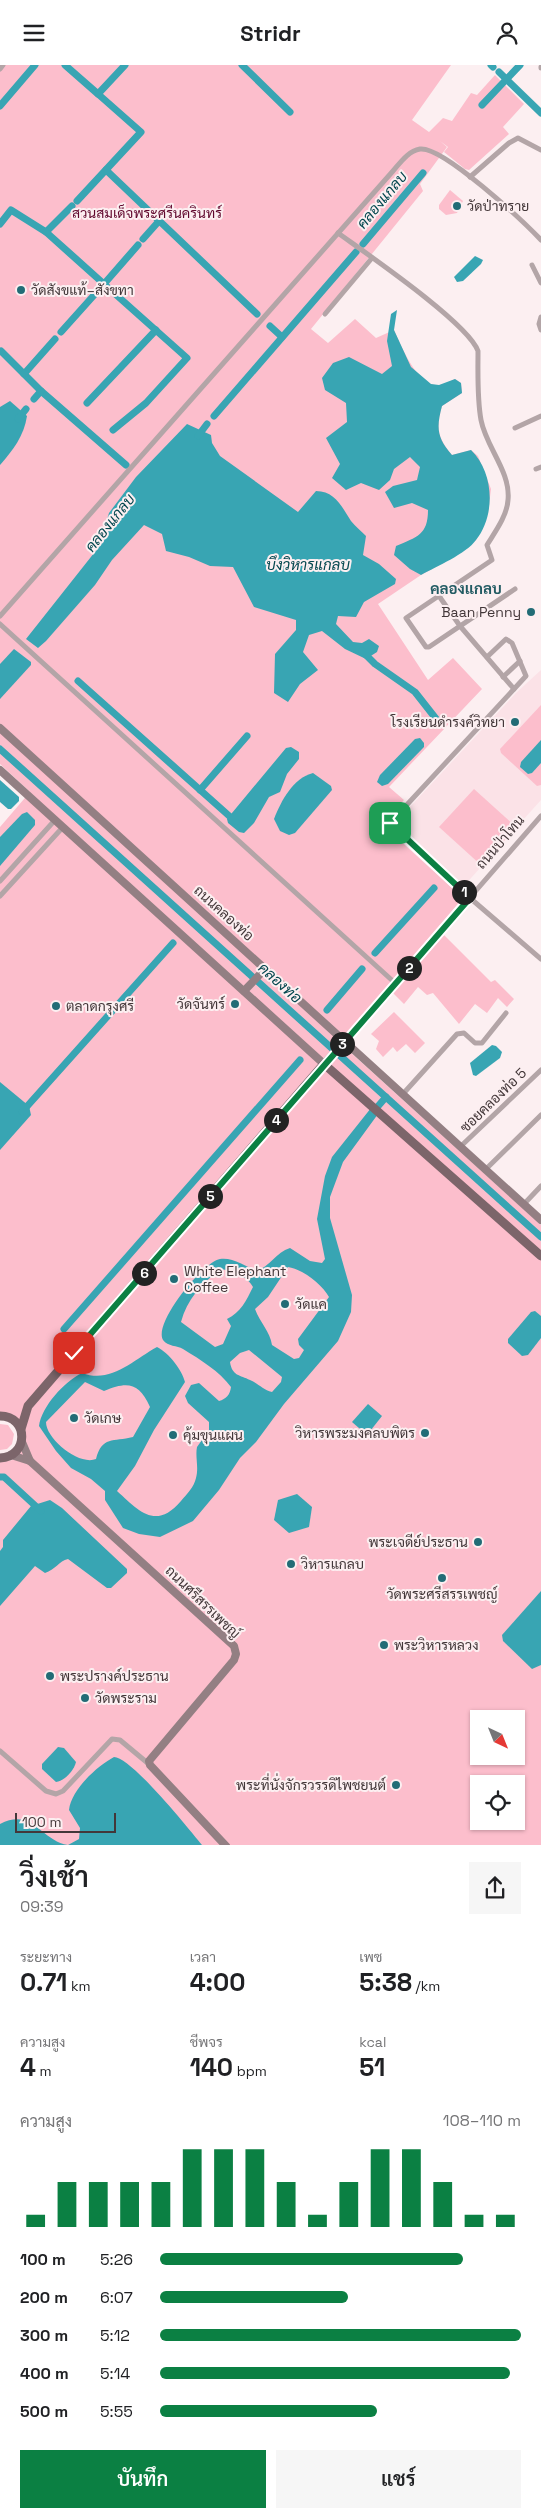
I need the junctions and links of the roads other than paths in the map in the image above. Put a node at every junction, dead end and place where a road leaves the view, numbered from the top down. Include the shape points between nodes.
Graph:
1 (4, 65) edge
2 (0, 69) edge
3 (541, 150) edge
4 (470, 177) junction
5 (338, 233) junction
6 (541, 240) edge
7 (372, 258) junction
8 (532, 265) dead end
9 (541, 283) edge
10 (325, 314) dead end
11 (541, 317) edge
12 (541, 330) edge
13 (541, 416) edge
14 (515, 428) dead end
15 (515, 589) dead end
16 (440, 596) junction
17 (0, 616) edge
18 (0, 624) edge
19 (460, 626) junction
20 (487, 657) junction
21 (520, 661) junction
22 (504, 677) junction
23 (514, 689) junction
24 (0, 728) edge
25 (0, 770) edge
26 (541, 816) edge
27 (55, 820) junction
28 (63, 827) junction
29 (0, 881) edge
30 (0, 896) edge
31 (470, 898) junction
32 (541, 959) edge
33 (263, 970) junction
34 (395, 983) junction
35 (246, 990) junction
36 (506, 1013) dead end
37 (342, 1043) junction
38 (326, 1062) junction
39 (541, 1070) edge
40 (402, 1095) junction
41 (541, 1115) edge
42 (460, 1147) junction
43 (485, 1170) junction
44 (541, 1186) edge
45 (524, 1204) junction
46 (541, 1220) edge
47 (541, 1256) edge
48 (27, 1407) junction
49 (4, 1417) edge
50 (21, 1429) junction
51 (22, 1442) junction
52 (11, 1455) junction
53 (0, 1457) edge
54 (30, 1461) junction
55 (0, 1751) edge
56 (150, 1765) junction
57 (226, 1845) edge

1 - 2 street
3 - 4 street via 518,138
4 - 5 street via 429,150 412,152
4 - 6 street via 502,202
5 - 7 street
5 - 17 street
7 - 10 street
7 - 16 street via 475,341 481,420 507,488 506,511 487,545 492,560
8 - 9 street
11 - 12 street via 538,324
13 - 14 street
15 - 19 street
16 - 19 street
16 - 19 street via 406,618 428,647
18 - 34 street
19 - 20 street
20 - 21 street via 506,639 512,643
20 - 22 street
21 - 22 street
21 - 23 street via 526,676
22 - 23 street
23 - 31 street via 390,823
24 - 33 street, ถนนคลองท่อ
25 - 27 street
26 - 31 street, ถนนป่าโทน
27 - 28 street
27 - 29 street
28 - 30 street
28 - 35 street
31 - 32 street
31 - 34 street, ถนนป่าโทน
33 - 35 street
33 - 37 street, ถนนคลองท่อ
34 - 37 street, ถนนป่าโทน
35 - 38 street
36 - 40 street via 482,1043 474,1043 464,1033 457,1033
37 - 38 street, ถนนป่าโทน
37 - 40 street, ถนนคลองท่อ
38 - 47 main road
38 - 48 main road, ถนนป่าโทน
39 - 42 street, ซอยคลองท่อ 5
40 - 42 street, ถนนคลองท่อ
41 - 43 street
42 - 43 street, ถนนคลองท่อ
43 - 45 street, ถนนคลองท่อ
44 - 45 street
45 - 46 street, ถนนคลองท่อ
48 - 49 main road, ถนนป่าโทน
48 - 50 main road, ถนนป่าโทน
49 - 50 main road via 15,1421
50 - 51 main road, ถนนป่าโทน
51 - 52 main road
51 - 54 street, ถนนศรีสรรเพชญ์
52 - 53 main road
52 - 54 street, ถนนศรีสรรเพชญ์
54 - 56 street, ถนนศรีสรรเพชญ์ via 234,1646 234,1660 151,1757
55 - 56 street via 46,1791 56,1794 64,1791 112,1739 120,1740
56 - 57 street

